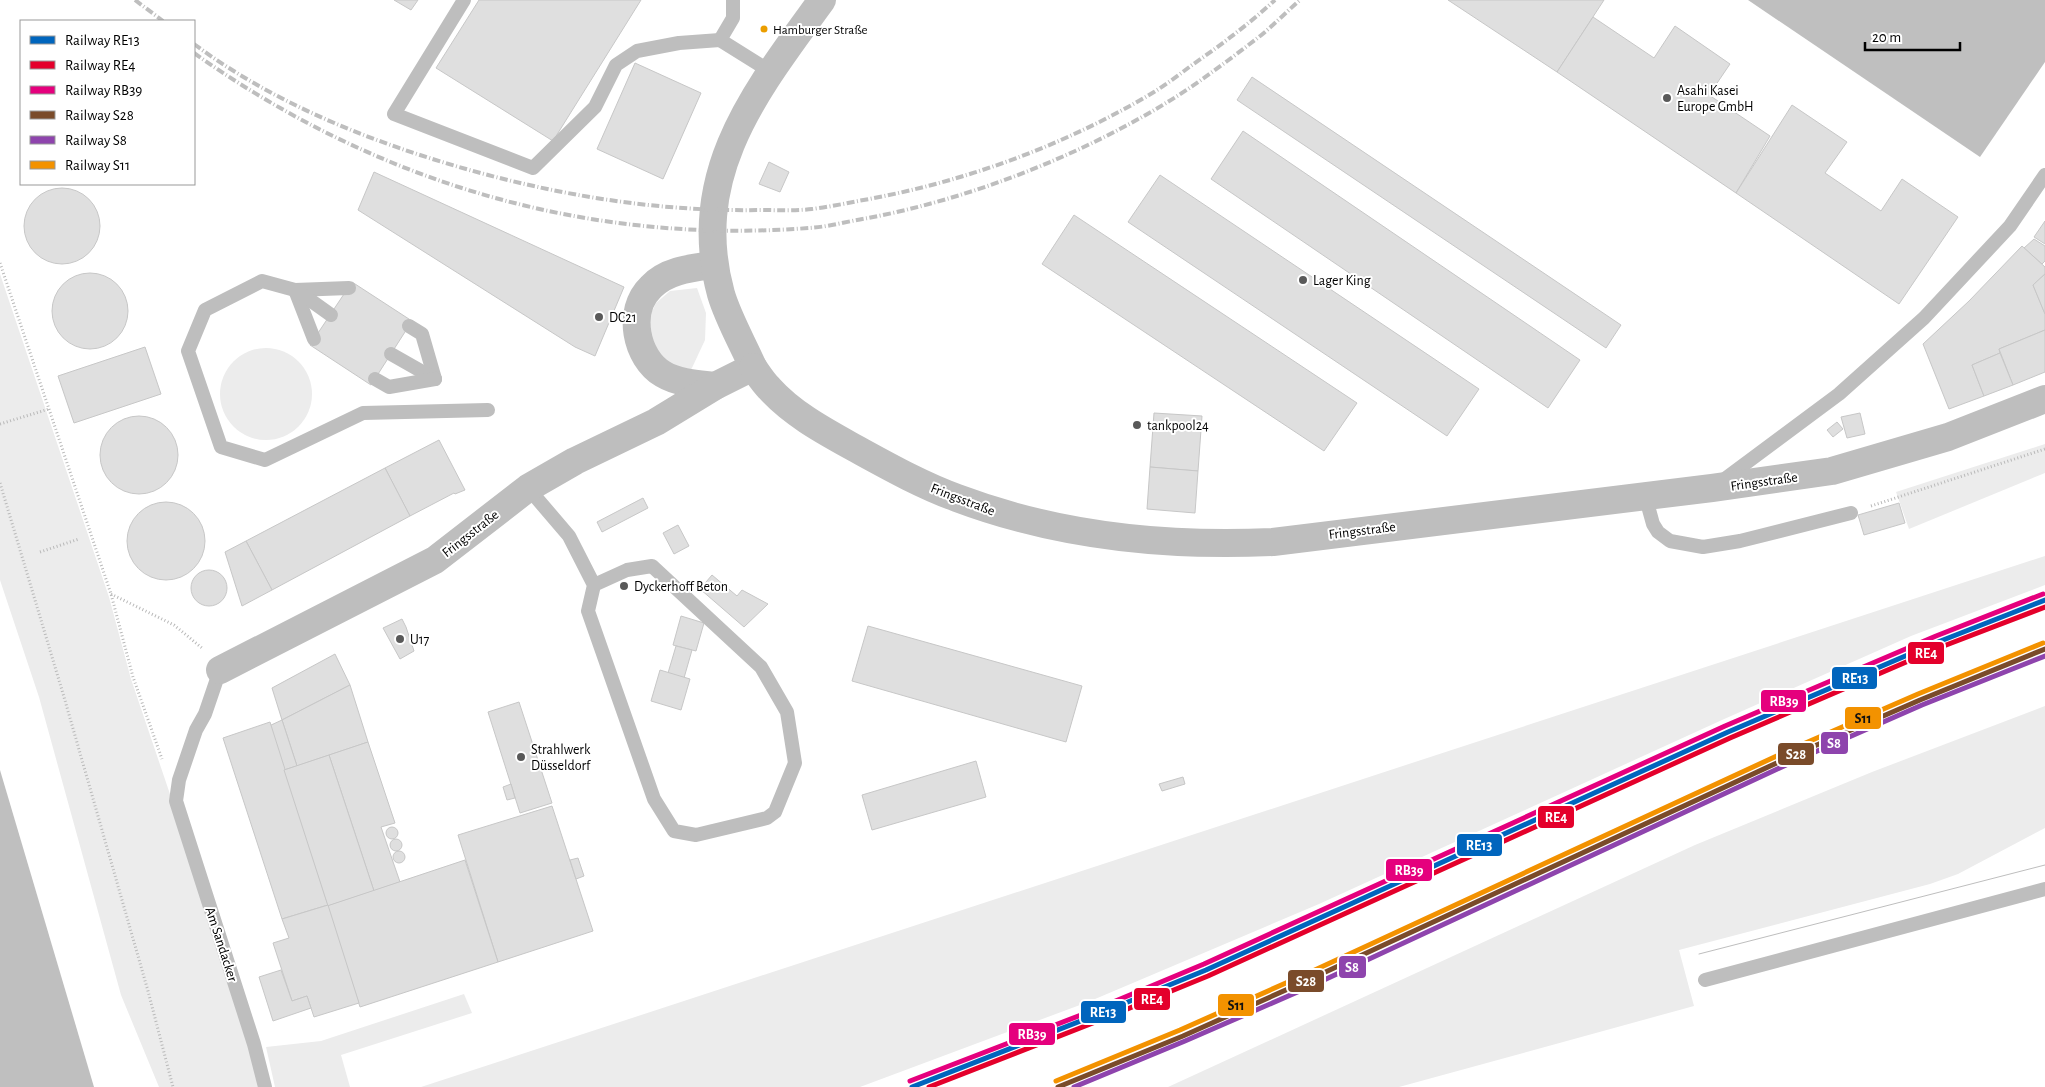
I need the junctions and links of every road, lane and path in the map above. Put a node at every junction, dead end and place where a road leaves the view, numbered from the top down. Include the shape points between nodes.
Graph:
1 (464, 0) edge
2 (733, 0) edge
3 (822, 0) edge
4 (720, 40) junction
5 (771, 72) junction
6 (2045, 175) edge
7 (0, 263) edge
8 (714, 265) junction
9 (349, 288) dead end
10 (295, 290) junction
11 (331, 315) dead end
12 (409, 326) dead end
13 (314, 339) dead end
14 (391, 354) dead end
15 (753, 367) junction
16 (374, 378) dead end
17 (435, 379) junction
18 (715, 386) junction
19 (2045, 398) edge
20 (48, 408) junction
21 (488, 410) dead end
22 (0, 424) edge
23 (2045, 449) edge
24 (0, 483) edge
25 (528, 488) junction
26 (1712, 488) junction
27 (1645, 495) junction
28 (1850, 513) joint
29 (79, 539) dead end
30 (40, 552) dead end
31 (594, 585) junction
32 (111, 594) junction
33 (220, 670) junction
34 (176, 801) junction
35 (2045, 889) edge
36 (1705, 980) dead end
37 (173, 1087) edge
38 (265, 1087) edge

1 - 4 lane via 394,114 533,168 595,107 616,65 637,52 679,43
2 - 4 lane via 733,18
3 - 5 street
4 - 5 lane
5 - 8 street via 736,130 722,166 712,232
6 - 26 lane via 2010,226 1924,318 1839,394
7 - 20 path
8 - 15 street via 722,296
8 - 18 street via 684,269 664,277 650,288 637,316 641,350 650,363 676,380
9 - 10 lane
10 - 11 lane
10 - 13 lane
10 - 21 lane via 262,281 205,310 188,351 221,447 264,460 363,413
12 - 17 lane via 422,334
14 - 17 lane
15 - 18 street, Fringsstraße
15 - 27 street, Fringsstraße via 768,388 788,406 823,431 898,472 956,498 1001,513 1088,533 1174,542 1272,542
16 - 17 lane via 389,387
18 - 25 street, Fringsstraße via 656,422
19 - 26 street, Fringsstraße via 1948,437 1876,460 1832,471
20 - 22 path
20 - 32 path
23 - 28 path
24 - 37 path via 70,716
25 - 31 lane via 569,536
25 - 33 street, Fringsstraße via 435,560
26 - 27 street, Fringsstraße
27 - 28 lane via 1658,532 1670,541 1703,547
29 - 30 path
31 - 31 lane via 627,570 652,566 761,667 787,712 795,763 776,812 766,818 696,836 674,831 654,799 588,612
32 - 33 path via 174,625
32 - 34 path via 133,677
33 - 34 lane via 179,780
34 - 38 lane, Am Sandacker
35 - 36 lane

